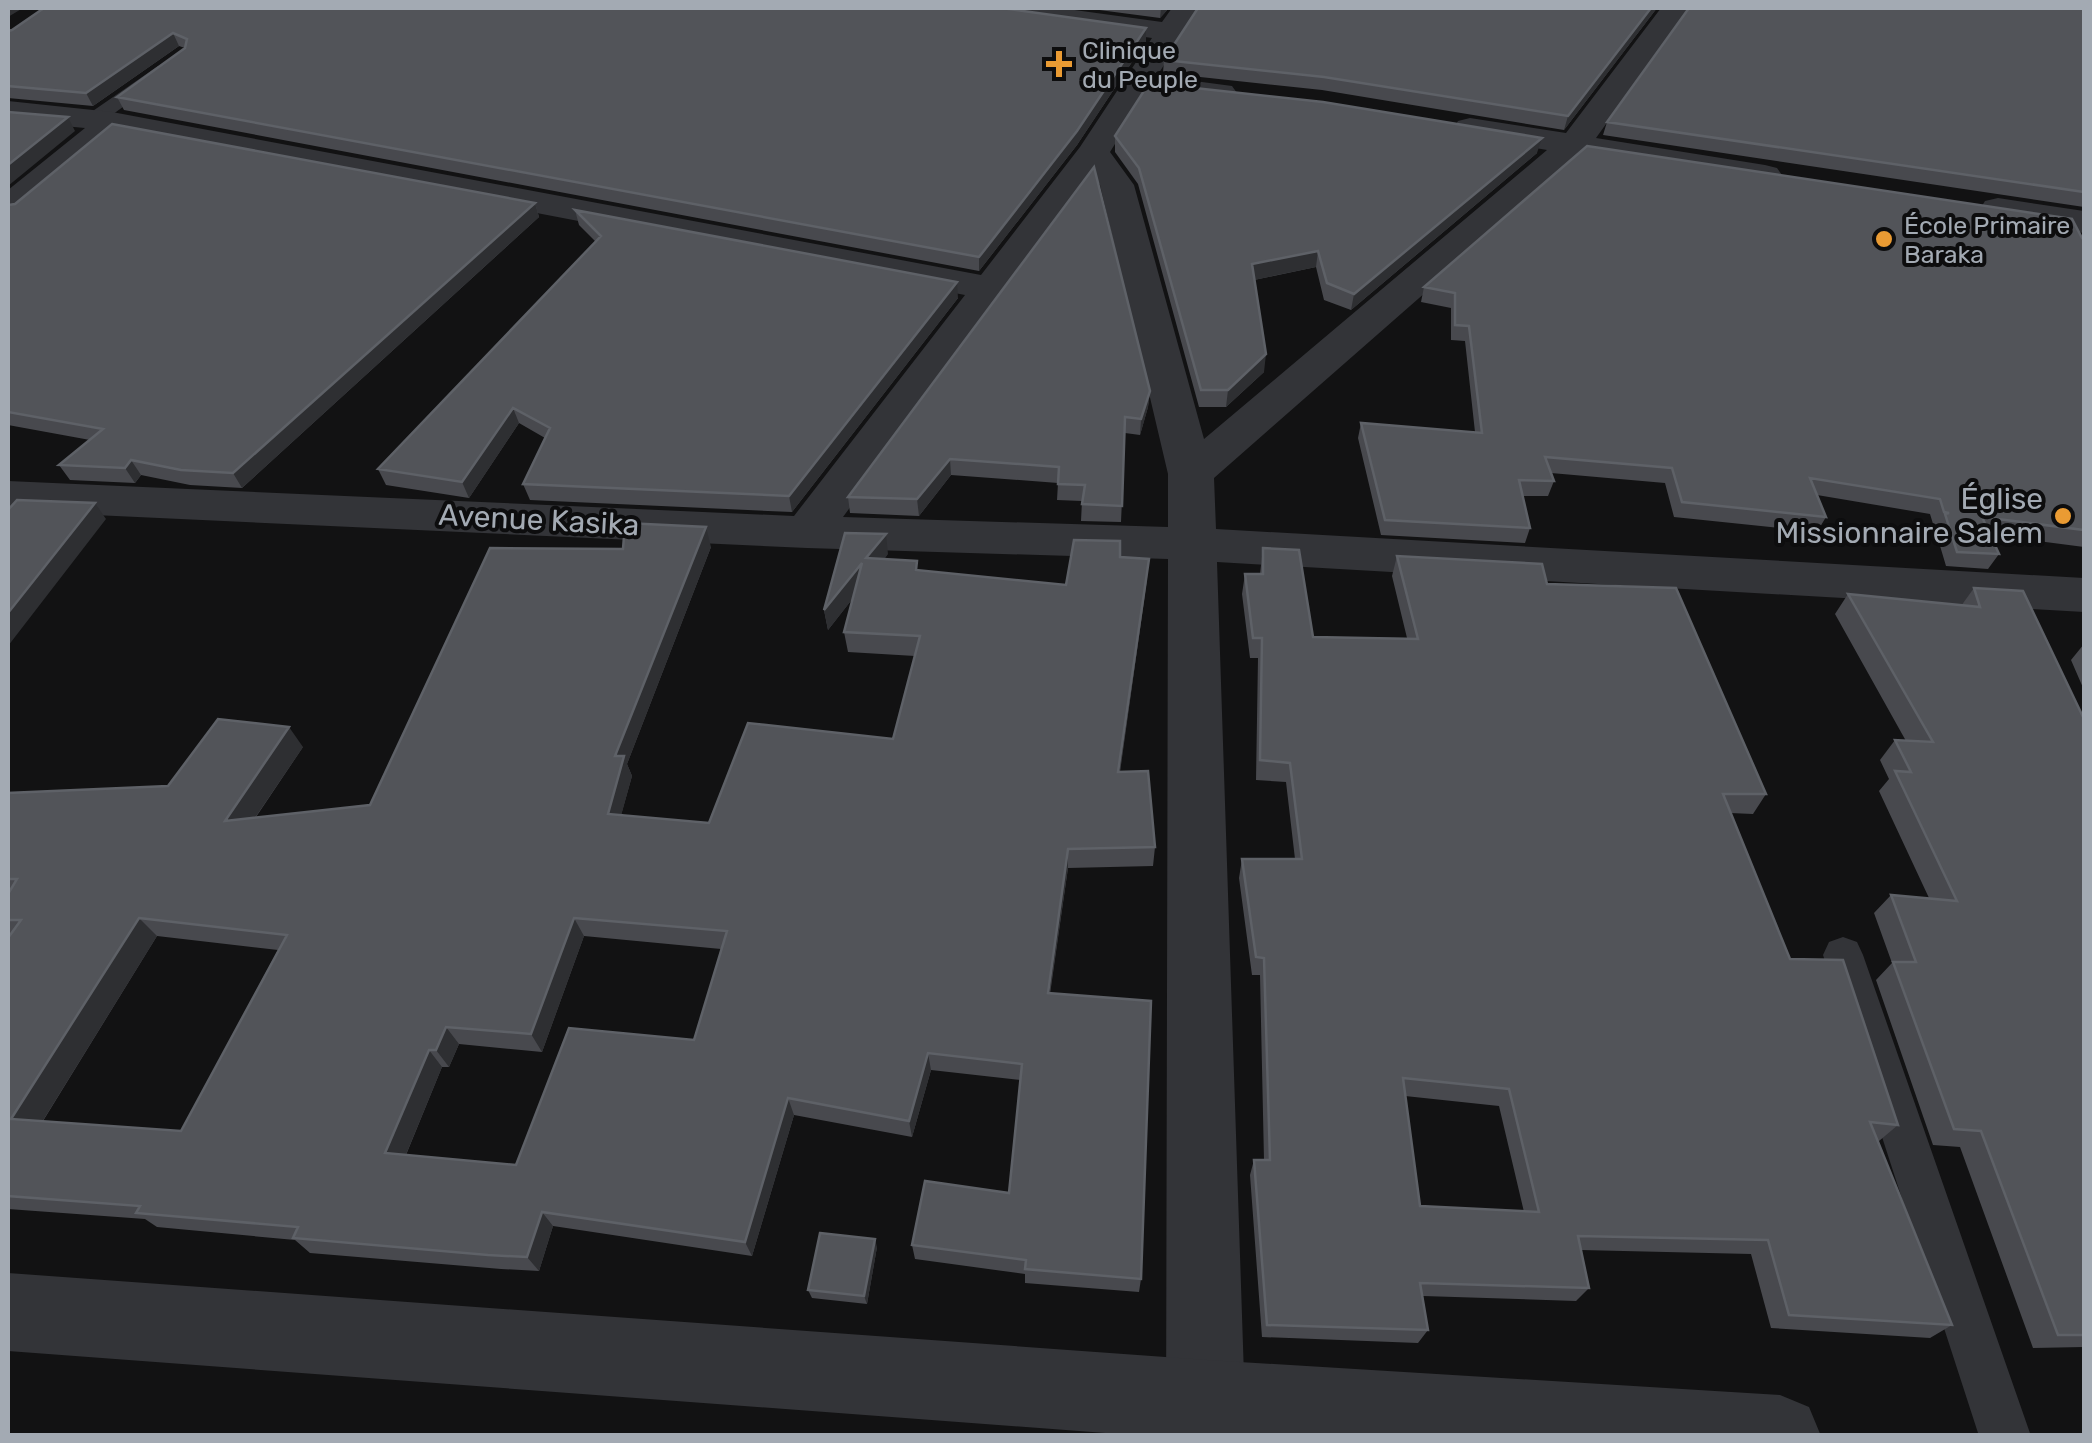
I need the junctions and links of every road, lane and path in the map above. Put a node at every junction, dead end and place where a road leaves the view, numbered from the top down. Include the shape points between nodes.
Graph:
1 (1004, 8) edge
2 (1675, 8) edge
3 (1178, 20) edge
4 (171, 62) edge
5 (1135, 83) junction
6 (1247, 96) edge
7 (8, 111) edge
8 (103, 121) junction
9 (1440, 122) edge
10 (1576, 143) junction
11 (1094, 152) junction
12 (1790, 178) edge
13 (1958, 203) edge
14 (8, 207) edge
15 (2080, 229) edge
16 (989, 288) junction
17 (1191, 474) junction
18 (8, 496) edge
19 (807, 532) junction
20 (1190, 544) junction
21 (2084, 594) edge
22 (1843, 955) edge
23 (8, 1312) edge
24 (1207, 1418) edge
25 (1780, 1436) edge
26 (2005, 1436) edge

1 - 3 street
2 - 10 street
3 - 5 street
4 - 8 lane
5 - 6 street
5 - 11 street
7 - 8 street
8 - 14 street
8 - 16 street
9 - 10 street
10 - 12 street
10 - 17 street
11 - 16 street
11 - 17 street via 1118,185
13 - 15 street
16 - 19 street
17 - 20 street
18 - 19 street, Avenue Kasika
19 - 20 street, Avenue Kasika
20 - 21 street, Avenue Kasika via 2027,611
20 - 24 street
22 - 26 lane
23 - 24 street
24 - 25 street

